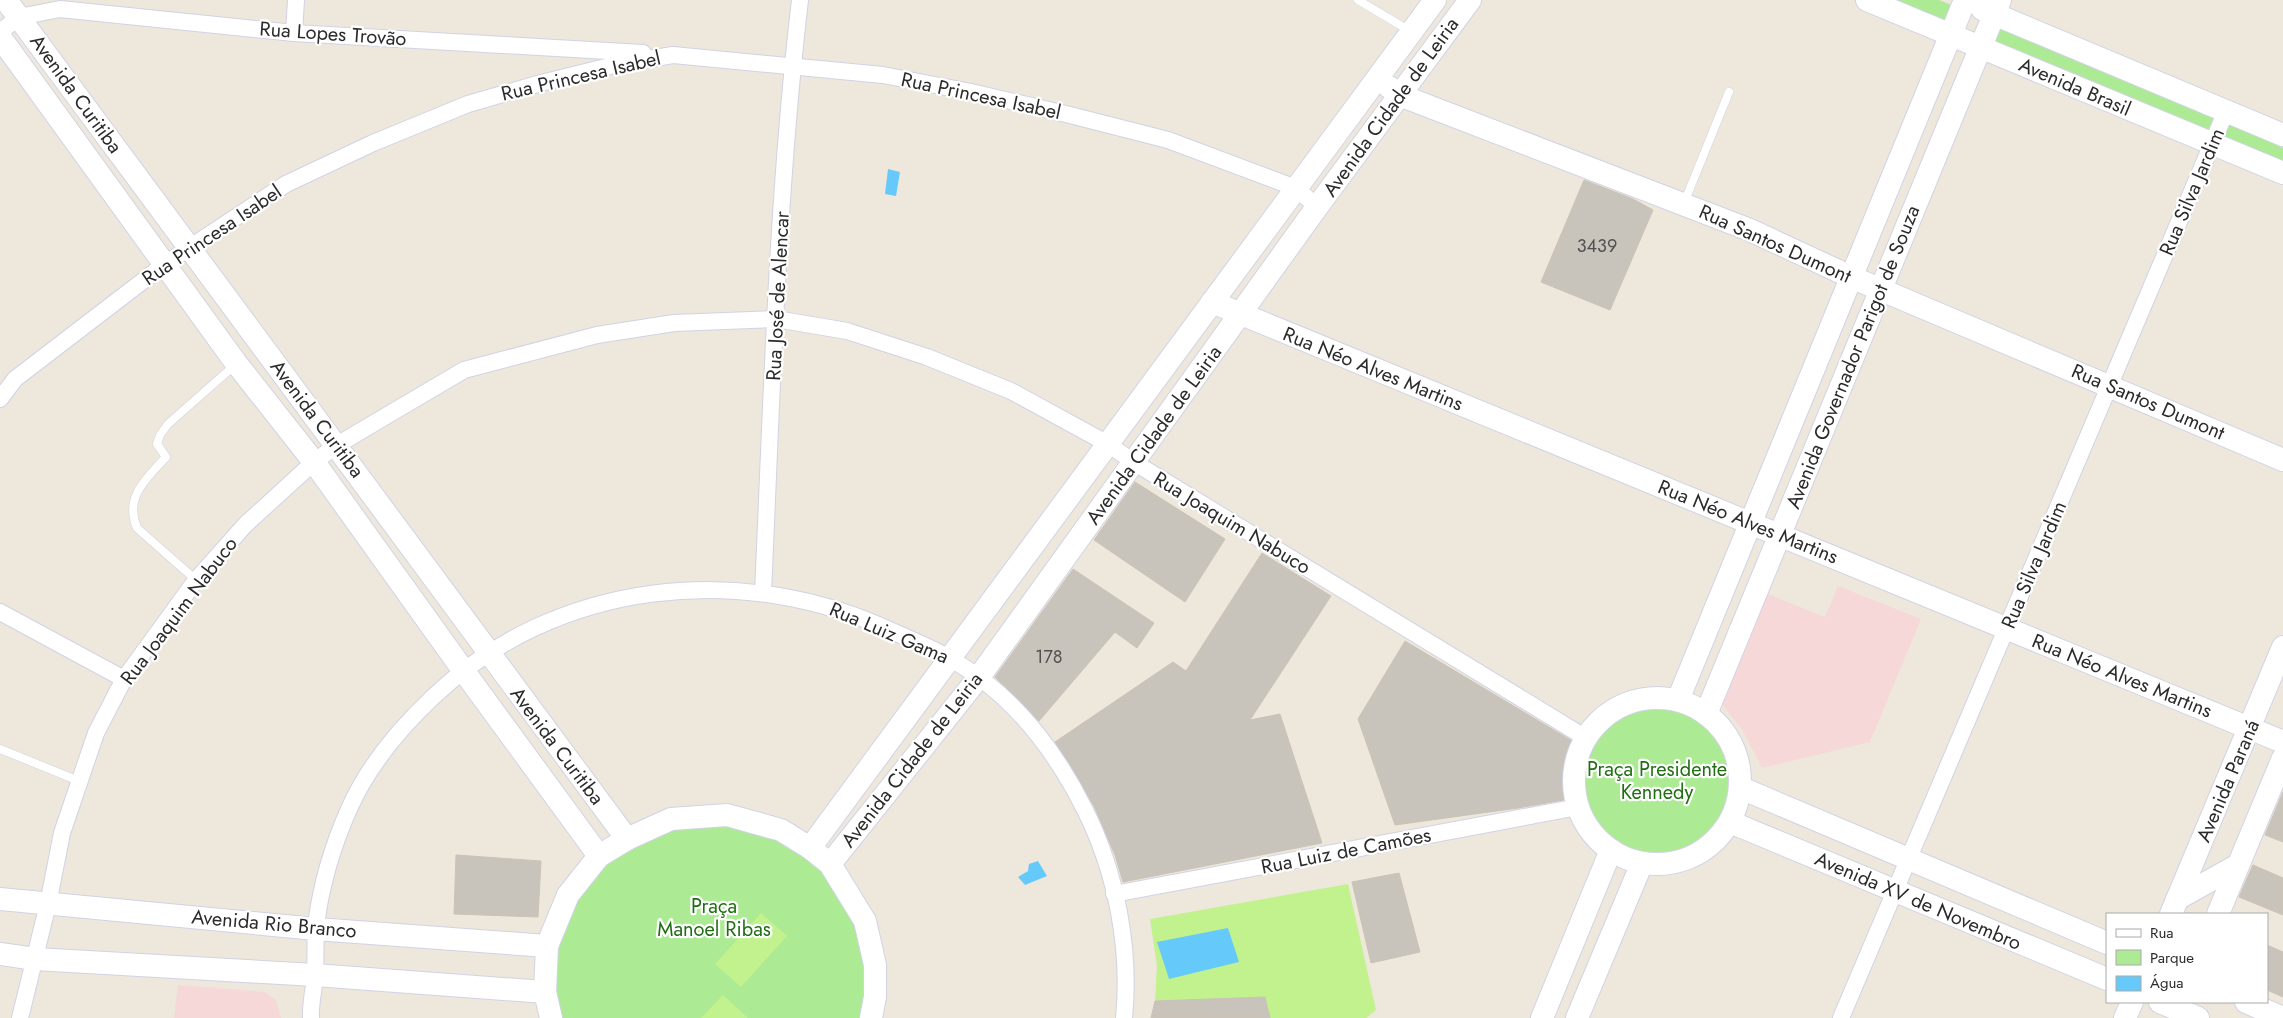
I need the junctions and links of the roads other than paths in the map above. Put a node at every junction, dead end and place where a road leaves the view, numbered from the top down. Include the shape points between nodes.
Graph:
1 (296, 0) edge
2 (800, 0) edge
3 (1358, 0) edge
4 (1435, 0) edge
5 (1470, 0) edge
6 (1868, 0) edge
7 (1963, 1) edge
8 (1997, 7) edge
9 (12, 8) edge
10 (0, 32) edge
11 (1411, 32) junction
12 (294, 33) junction
13 (1950, 35) junction
14 (0, 37) edge
15 (1981, 47) junction
16 (673, 55) junction
17 (792, 65) junction
18 (1377, 79) junction
19 (1730, 92) dead end
20 (1402, 96) junction
21 (2226, 111) junction
22 (2283, 135) edge
23 (2212, 144) junction
24 (2283, 173) edge
25 (1296, 188) junction
26 (1684, 204) junction
27 (1318, 207) junction
28 (189, 248) junction
29 (165, 264) junction
30 (1851, 277) junction
31 (1880, 290) junction
32 (1212, 302) junction
33 (1240, 315) junction
34 (776, 319) junction
35 (236, 363) junction
36 (2109, 386) junction
37 (0, 399) edge
38 (1108, 444) junction
39 (337, 445) junction
40 (2283, 460) edge
41 (314, 462) junction
42 (1135, 463) junction
43 (1750, 523) junction
44 (1780, 535) junction
45 (196, 580) junction
46 (763, 592) junction
47 (0, 612) edge
48 (2007, 628) junction
49 (2283, 647) edge
50 (487, 652) junction
51 (950, 658) junction
52 (463, 670) junction
53 (979, 677) junction
54 (124, 679) junction
55 (1678, 700) junction
56 (1706, 714) junction
57 (2250, 728) junction
58 (1586, 738) junction
59 (2283, 742) edge
60 (0, 750) edge
61 (2283, 758) edge
62 (79, 781) junction
63 (1740, 788) junction
64 (1578, 807) junction
65 (1730, 822) junction
66 (627, 839) junction
67 (810, 848) junction
68 (1611, 850) junction
69 (599, 856) junction
70 (1908, 859) junction
71 (1642, 863) junction
72 (830, 864) junction
73 (2238, 865) junction
74 (1895, 891) junction
75 (1114, 894) junction
76 (0, 899) edge
77 (48, 904) junction
78 (2174, 907) edge
79 (2218, 913) edge
80 (316, 929) junction
81 (2106, 943) edge
82 (548, 946) junction
83 (0, 954) edge
84 (35, 959) junction
85 (315, 975) junction
86 (2106, 979) edge
87 (545, 992) junction
88 (2132, 1003) edge
89 (2248, 1003) edge
90 (2173, 1008) edge
91 (20, 1018) edge
92 (310, 1018) edge
93 (551, 1018) edge
94 (871, 1018) edge
95 (1124, 1018) edge
96 (1542, 1018) edge
97 (1577, 1018) edge
98 (1841, 1018) edge
99 (2125, 1018) edge
100 (2198, 1018) edge
101 (2283, 1018) edge

1 - 12 street
2 - 17 street, Rua José de Alencar
3 - 11 lane
4 - 11 main road, Avenida Cidade de Leiria
5 - 20 main road, Avenida Cidade de Leiria
6 - 13 main road, Avenida Brasil
7 - 8 main road, Avenida Brasil
7 - 13 main road, Avenida Governador Parigot de Souza
8 - 15 main road, Avenida Governador Parigot de Souza
8 - 21 main road, Avenida Brasil
9 - 10 street, Rua Lopes Trovão
9 - 12 street, Rua Lopes Trovão via 60,9
9 - 28 main road, Avenida Curitiba
11 - 18 main road, Avenida Cidade de Leiria
12 - 16 street, Rua Lopes Trovão
13 - 15 main road, Avenida Brasil
13 - 30 main road, Avenida Governador Parigot de Souza
14 - 29 main road, Avenida Curitiba
15 - 23 main road, Avenida Brasil
15 - 31 main road, Avenida Governador Parigot de Souza
16 - 17 street, Rua Princesa Isabel
16 - 28 street, Rua Princesa Isabel via 618,64 468,104 373,143 286,184
17 - 25 street, Rua Princesa Isabel via 883,75 1066,114 1168,140
17 - 34 street, Rua José de Alencar
18 - 20 main road, Rua Santos Dumont
18 - 25 main road, Avenida Cidade de Leiria
19 - 26 lane
20 - 26 main road, Rua Santos Dumont
20 - 27 main road, Avenida Cidade de Leiria
21 - 22 main road, Avenida Brasil
21 - 23 street, Rua Silva Jardim
23 - 24 main road, Avenida Brasil
23 - 36 street, Rua Silva Jardim
25 - 27 street
25 - 32 main road, Avenida Cidade de Leiria
26 - 30 main road, Rua Santos Dumont via 1782,244
27 - 33 main road, Avenida Cidade de Leiria
28 - 29 street, Rua Princesa Isabel
28 - 39 main road, Avenida Curitiba
29 - 35 main road, Avenida Curitiba
29 - 37 street, Rua Princesa Isabel via 15,380
30 - 31 main road, Rua Santos Dumont
30 - 43 main road, Avenida Governador Parigot de Souza
31 - 36 main road, Rua Santos Dumont
31 - 44 main road, Avenida Governador Parigot de Souza
32 - 33 main road, Rua Néo Alves Martins
32 - 38 main road, Avenida Cidade de Leiria
33 - 42 main road, Avenida Cidade de Leiria
33 - 43 main road, Rua Néo Alves Martins
34 - 38 street, Rua Joaquim Nabuco via 847,331 927,357 1011,391
34 - 39 street, Rua Joaquim Nabuco via 674,323 597,335 491,362 464,370
34 - 46 street, Rua José de Alencar
35 - 41 main road, Avenida Curitiba
35 - 45 lane via 168,424 157,444 166,457 141,485 133,504 132,516 137,528
36 - 40 main road, Rua Santos Dumont
36 - 48 street, Rua Silva Jardim
38 - 42 street, Rua Joaquim Nabuco
38 - 51 main road, Avenida Cidade de Leiria
39 - 41 street, Rua Joaquim Nabuco
39 - 50 main road, Avenida Curitiba
41 - 45 street, Rua Joaquim Nabuco via 245,524
41 - 52 main road, Avenida Curitiba
42 - 53 main road, Avenida Cidade de Leiria
42 - 58 street, Rua Joaquim Nabuco
43 - 44 main road, Rua Néo Alves Martins
43 - 55 main road, Avenida Governador Parigot de Souza
44 - 48 main road, Rua Néo Alves Martins
44 - 56 main road, Avenida Governador Parigot de Souza
45 - 54 street, Rua Joaquim Nabuco
46 - 50 street, Rua Luiz Gama via 710,589 636,595 556,618
46 - 51 street, Rua Luiz Gama via 822,604 876,623
47 - 54 street
48 - 57 main road, Rua Néo Alves Martins
48 - 70 street, Rua Silva Jardim
49 - 57 main road, Avenida Paraná
50 - 52 street, Rua Luiz Gama
50 - 66 main road, Avenida Curitiba
51 - 53 street, Rua Luiz Gama
51 - 67 main road, Avenida Cidade de Leiria
52 - 69 main road, Avenida Curitiba
52 - 80 street, Rua Luiz Gama via 396,735 364,781 334,847 320,895
53 - 72 main road, Avenida Cidade de Leiria
53 - 75 street, Rua Luiz Gama via 1011,704 1038,735 1073,786 1092,824
54 - 62 street, Rua Joaquim Nabuco via 96,733
55 - 56 main road
55 - 58 main road via 1642,699 1625,704 1596,724
56 - 63 main road via 1722,728 1733,746
57 - 59 main road, Rua Néo Alves Martins
57 - 78 main road, Avenida Paraná
58 - 64 main road via 1574,772
60 - 62 lane
61 - 73 main road, Avenida Paraná
62 - 77 street, Rua Joaquim Nabuco via 62,833
63 - 65 main road
63 - 70 main road, Avenida XV de Novembro
64 - 68 main road via 1596,837
64 - 75 street, Rua Luiz de Camões
65 - 71 main road via 1713,843 1684,860 1664,864
65 - 74 main road, Avenida XV de Novembro
66 - 67 main road via 671,819 727,815 781,830
66 - 69 main road
67 - 72 main road
68 - 71 main road
68 - 96 main road
69 - 82 main road via 568,895
70 - 74 street, Rua Silva Jardim
70 - 81 main road, Avenida XV de Novembro
71 - 97 main road
72 - 94 main road via 865,920 875,965
73 - 78 main road
73 - 79 main road, Avenida Paraná
74 - 86 main road, Avenida XV de Novembro
74 - 98 street, Rua Silva Jardim
75 - 95 street, Rua Luiz Gama via 1124,957
76 - 77 main road, Avenida Rio Branco
77 - 80 main road, Avenida Rio Branco
77 - 84 street, Rua Joaquim Nabuco
80 - 82 main road, Avenida Rio Branco
80 - 85 street, Rua Luiz Gama
82 - 87 main road
83 - 84 main road
84 - 85 main road
84 - 91 street, Rua Joaquim Nabuco
85 - 87 main road
85 - 92 street, Rua Luiz Gama
87 - 93 main road
88 - 99 main road
89 - 101 main road
90 - 100 main road

